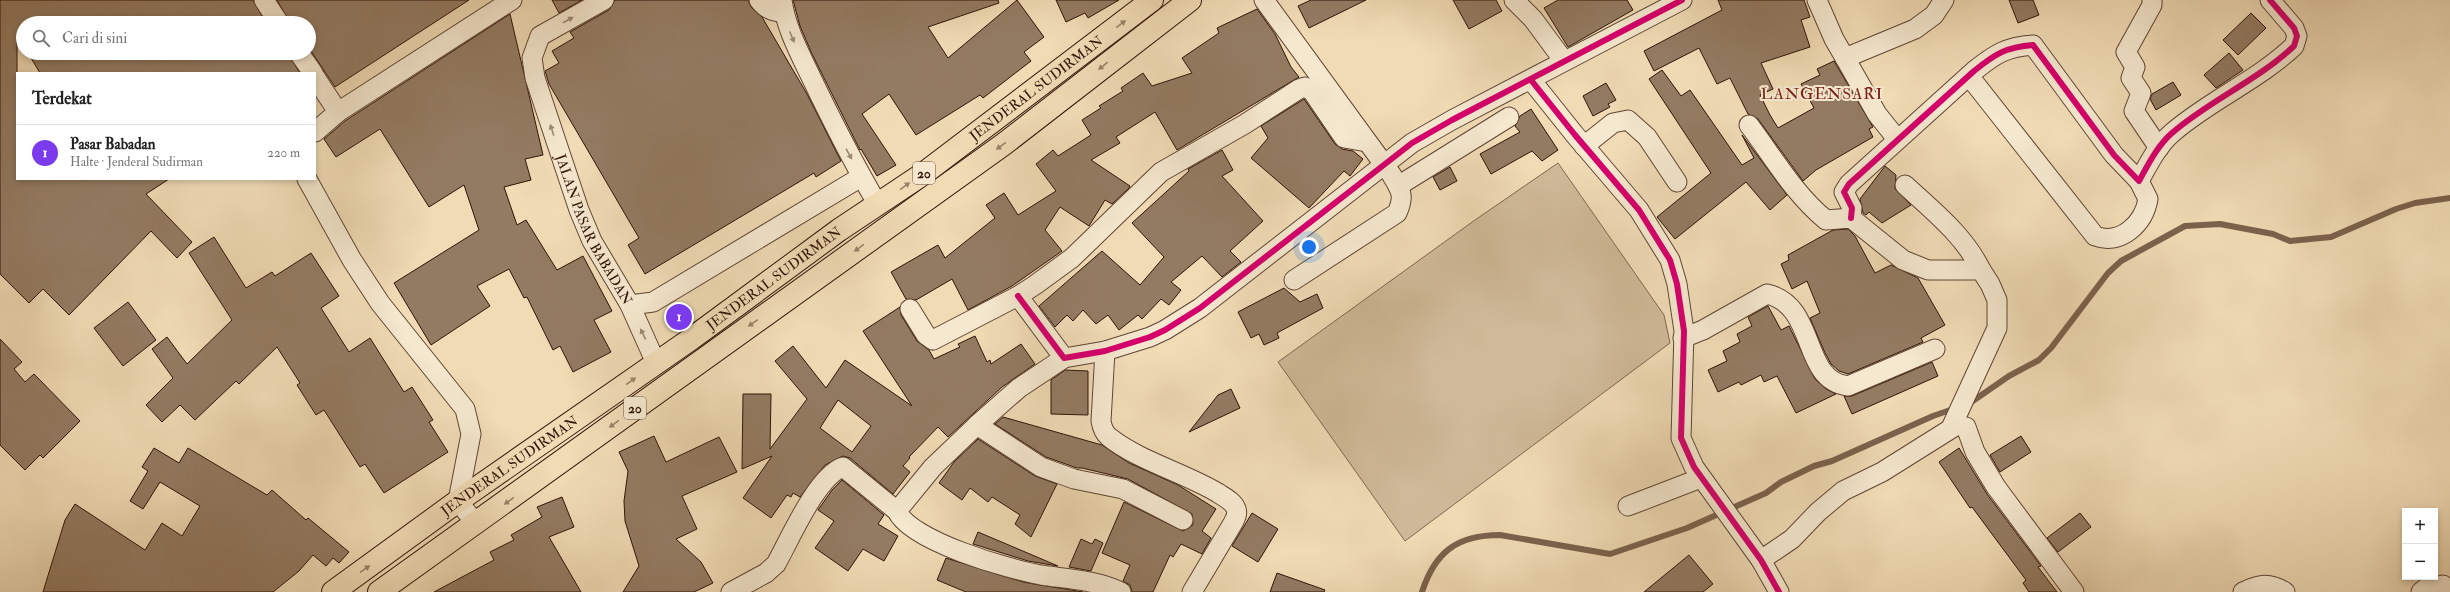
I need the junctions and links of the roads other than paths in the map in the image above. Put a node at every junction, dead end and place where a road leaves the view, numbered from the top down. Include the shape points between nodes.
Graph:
1 (264, 0) edge
2 (512, 0) edge
3 (604, 0) edge
4 (760, 0) edge
5 (1152, 0) edge
6 (1190, 0) edge
7 (1264, 0) edge
8 (1514, 0) edge
9 (1682, 0) edge
10 (1817, 0) edge
11 (1944, 0) edge
12 (2152, 0) edge
13 (2270, 0) edge
14 (783, 7) edge
15 (274, 16) edge
16 (1845, 58) junction
17 (304, 60) edge
18 (1564, 61) junction
19 (311, 72) edge
20 (1969, 76) junction
21 (316, 79) edge
22 (1531, 80) junction
23 (338, 112) junction
24 (1509, 117) dead end
25 (1749, 125) dead end
26 (316, 131) edge
27 (1897, 139) junction
28 (1367, 142) junction
29 (1584, 146) junction
30 (2159, 148) junction
31 (1384, 165) junction
32 (861, 177) junction
33 (307, 180) edge
34 (1677, 182) dead end
35 (2139, 182) junction
36 (1905, 185) dead end
37 (1398, 186) junction
38 (878, 205) junction
39 (1851, 218) junction
40 (1981, 270) junction
41 (1294, 280) dead end
42 (1018, 296) junction
43 (630, 306) junction
44 (910, 309) dead end
45 (1683, 338) junction
46 (1935, 349) dead end
47 (1105, 351) junction
48 (1064, 358) junction
49 (656, 363) junction
50 (977, 425) junction
51 (1951, 428) junction
52 (1701, 478) junction
53 (458, 501) junction
54 (1628, 506) dead end
55 (898, 510) junction
56 (1183, 520) dead end
57 (476, 524) junction
58 (1761, 560) junction
59 (333, 592) edge
60 (380, 592) edge
61 (731, 592) edge
62 (1121, 592) edge
63 (1192, 592) edge
64 (1779, 592) edge
65 (2074, 592) edge
66 (2243, 592) edge
67 (2285, 592) edge
68 (2421, 592) edge
69 (2449, 592) edge

1 - 15 street
2 - 23 street
43 -> 3 street, JALAN PASAR BABADAN via 609,273 579,210 535,78 532,58 540,36
4 - 14 street via 772,12
38 -> 5 highway, JENDERAL SUDIRMAN / 20
6 -> 57 highway, JENDERAL SUDIRMAN / 20 via 1004,144 732,337
7 - 28 street
8 - 18 street via 1533,19
9 - 18 street
10 - 16 street
11 - 16 street via 1934,15 1915,29
12 - 30 street via 2152,5 2126,52 2135,68 2131,78 2141,93 2134,111
13 - 30 street via 2294,28 2297,36 2294,46 2246,85 2171,134
14 -> 32 street via 797,48
16 - 27 street via 1877,114
17 - 19 street
18 - 22 street
20 - 27 street
20 - 35 street via 1995,54 2014,46 2033,45 2114,155
20 - 35 street via 2095,236 2106,240 2120,237 2142,219 2148,199
21 - 23 street
22 - 29 street
22 - 31 street via 1412,143
23 - 26 street
24 - 37 street
25 - 39 street via 1815,211 1826,220
27 - 39 street via 1845,188 1852,208
28 - 31 street
28 - 42 street via 1344,138 1312,91 1304,87 1299,89 1245,124 1161,172 1072,258
29 - 34 street via 1613,123 1628,120 1647,137
29 - 45 street via 1639,210 1670,260 1677,284
30 - 35 street
31 - 37 street
31 - 47 street via 1200,308 1150,337
32 - 38 street
32 - 43 street, JALAN PASAR BABADAN via 653,302
33 - 53 street via 380,303 465,409 472,434
36 - 40 street via 1971,250
37 - 41 street via 1403,201 1397,213
38 - 49 highway, JENDERAL SUDIRMAN / 20 via 839,230
39 - 40 street via 1903,260 1928,270
40 - 51 street via 1996,300 1997,328
42 - 44 street via 934,340 926,335
42 - 48 street
49 -> 43 street
45 - 46 street via 1767,294 1778,297 1802,323 1814,357 1825,375 1838,385 1848,386
45 - 52 street via 1681,438 1685,452
47 - 48 street
47 - 63 street via 1101,421 1103,429 1129,449 1204,484 1229,500 1236,508 1234,523
48 - 50 street via 1019,388
53 -> 49 highway, JENDERAL SUDIRMAN / 20
50 - 55 street via 933,467
50 - 56 street via 1041,467 1074,479 1123,489
51 - 58 street via 1882,472 1843,491 1792,539
51 - 65 street via 1957,425 1966,427 1975,452 1992,481
52 - 54 street
52 - 58 street
53 - 57 street
59 -> 53 highway, JENDERAL SUDIRMAN / 20
55 - 61 street via 843,467 838,469 817,490 776,564 766,573
55 - 62 street via 901,519 916,531 945,544 1013,568 1102,584
57 - 60 highway, JENDERAL SUDIRMAN / 20
58 - 64 street
66 - 67 street via 2261,584
68 - 69 street via 2435,585 2443,585

